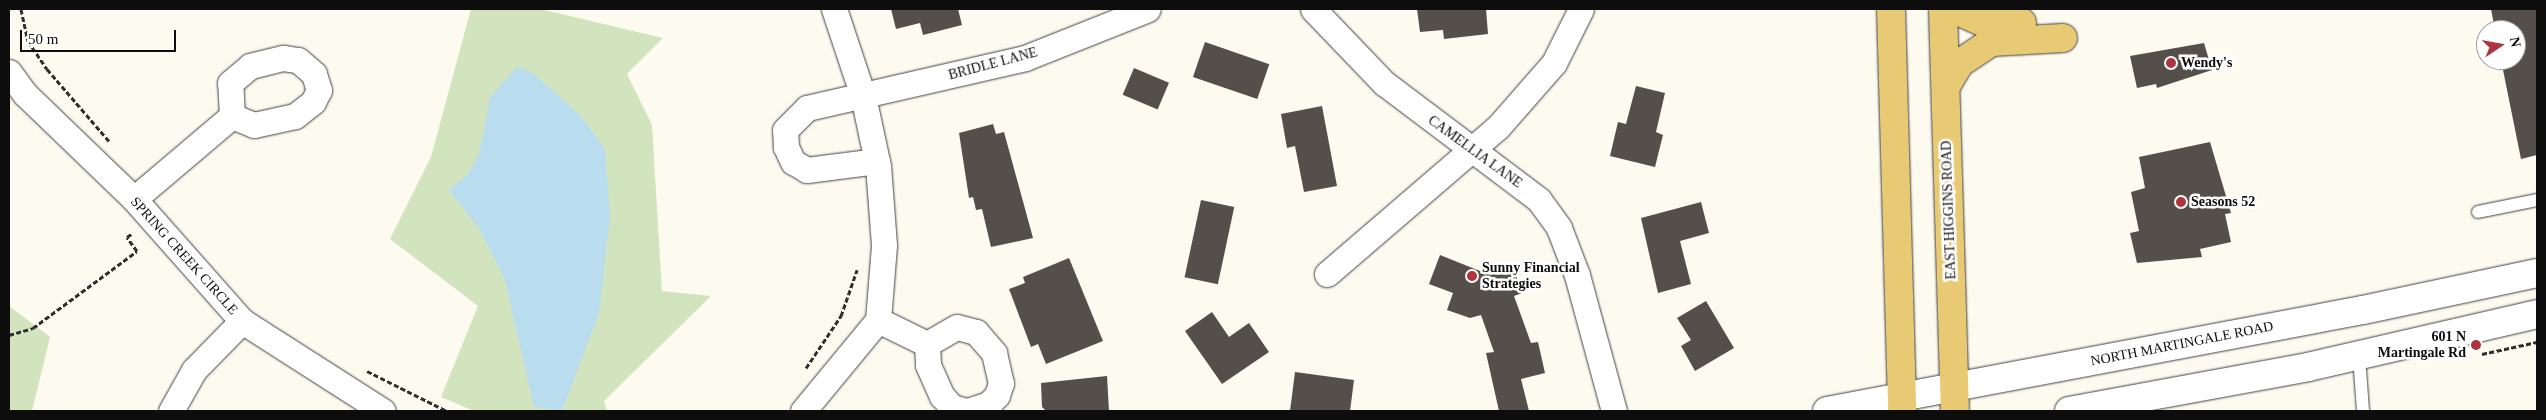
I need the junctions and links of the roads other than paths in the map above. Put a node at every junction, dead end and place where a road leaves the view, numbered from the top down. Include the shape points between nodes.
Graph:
1 (834, 9) edge
2 (1148, 9) edge
3 (1313, 9) edge
4 (1581, 9) edge
5 (1891, 9) edge
6 (1943, 9) edge
7 (1953, 9) edge
8 (9, 72) edge
9 (1946, 86) junction
10 (863, 96) junction
11 (17, 98) edge
12 (232, 116) dead end
13 (1474, 149) junction
14 (877, 161) junction
15 (134, 199) junction
16 (2537, 200) edge
17 (2478, 212) dead end
18 (2537, 273) edge
19 (1326, 274) dead end
20 (2537, 314) edge
21 (878, 320) junction
22 (242, 321) junction
23 (927, 344) junction
24 (2359, 356) junction
25 (1955, 399) edge
26 (1902, 404) edge
27 (171, 411) edge
28 (383, 411) edge
29 (803, 411) edge
30 (967, 411) edge
31 (1614, 411) edge
32 (1827, 411) edge
33 (2068, 411) edge
34 (2363, 411) edge

1 - 10 street
2 - 10 street, BRIDLE LANE via 1025,58
3 - 13 street, CAMELLIA LANE via 1384,83
4 - 13 street via 1554,63
5 - 26 main road
6 - 9 main road, EAST HIGGINS ROAD
7 - 9 main road via 1987,24 2063,29 1991,42 1960,63
8 - 11 street, SPRING CREEK CIRCLE
9 - 25 main road, EAST HIGGINS ROAD
10 - 14 street
10 - 14 street, BRIDLE LANE via 807,108 785,130 786,147 793,162 807,170
11 - 15 street, SPRING CREEK CIRCLE
12 - 15 street
13 - 19 street
13 - 31 street, CAMELLIA LANE via 1539,200 1559,228 1588,308
14 - 21 street via 884,245
15 - 22 street, SPRING CREEK CIRCLE
16 - 17 lane
18 - 25 street, NORTH MARTINGALE ROAD
20 - 24 street
21 - 23 street
21 - 29 street
22 - 27 street via 194,370
22 - 28 street, SPRING CREEK CIRCLE
23 - 30 street via 928,365 942,396 952,407
23 - 30 street via 957,327 976,332 994,354 1001,383 997,395 989,404
24 - 33 street
24 - 34 lane
25 - 26 street, NORTH MARTINGALE ROAD
26 - 32 street, NORTH MARTINGALE ROAD

